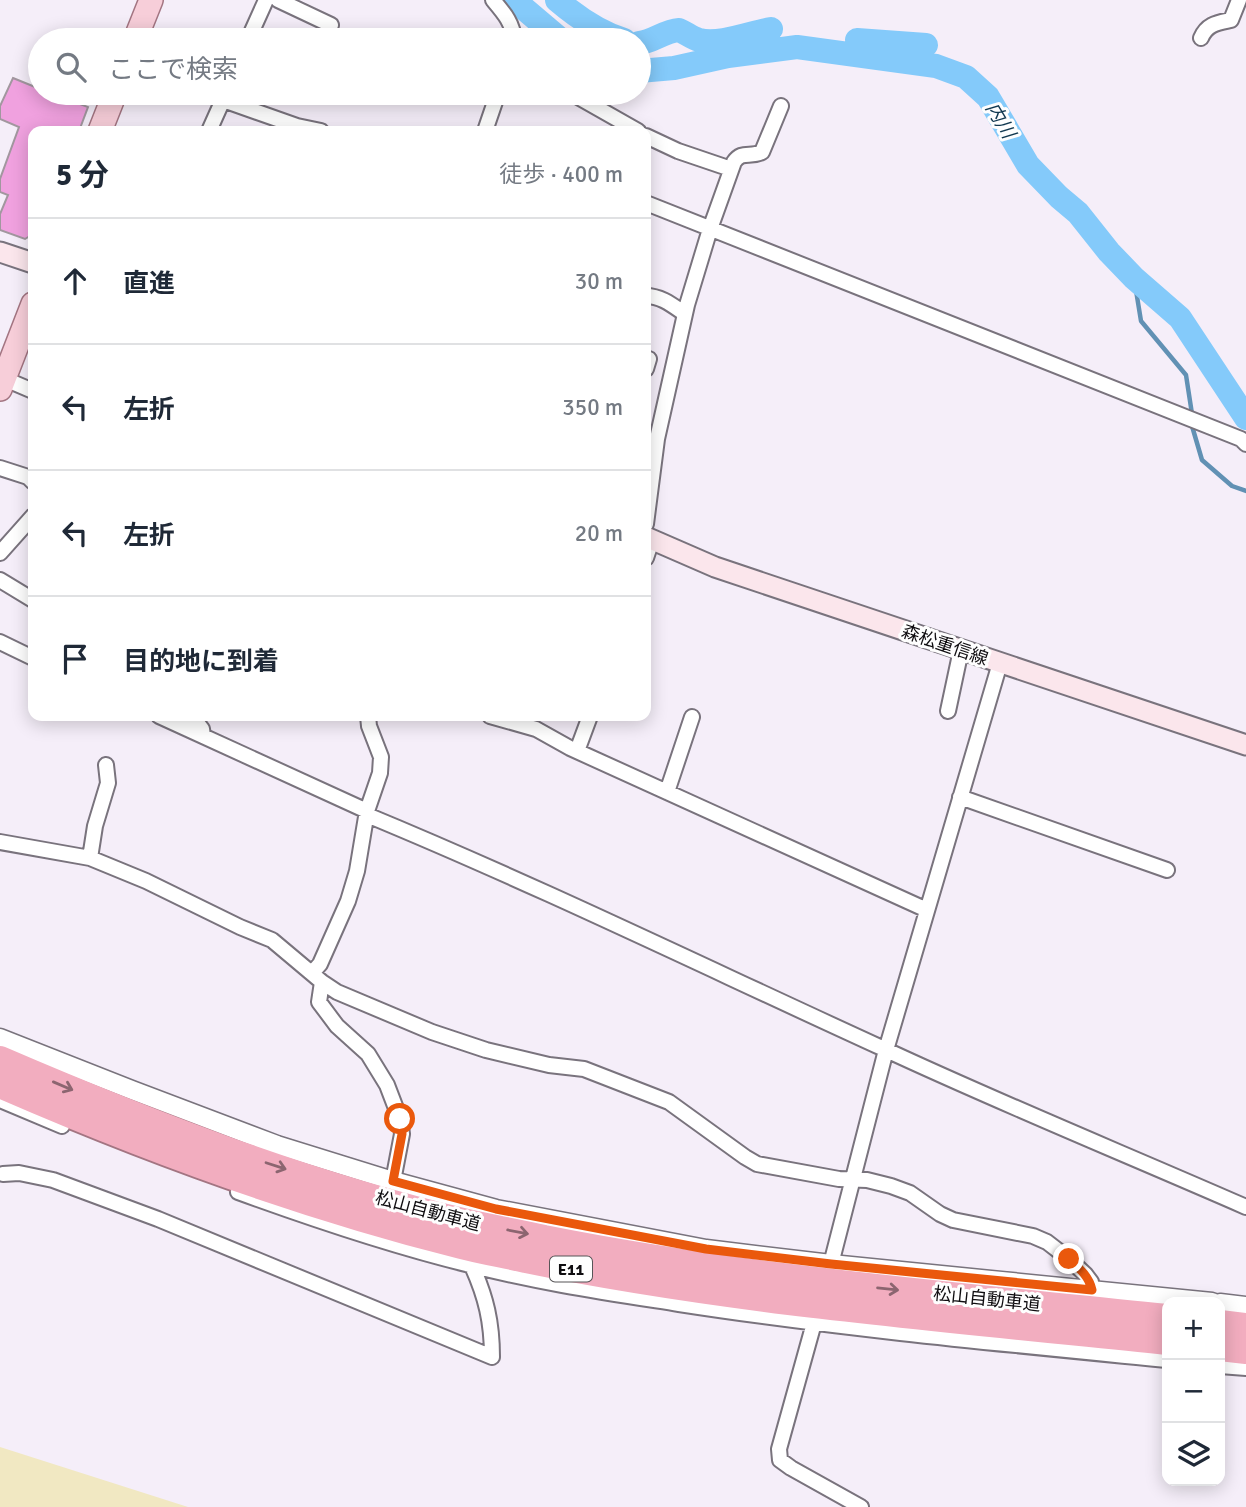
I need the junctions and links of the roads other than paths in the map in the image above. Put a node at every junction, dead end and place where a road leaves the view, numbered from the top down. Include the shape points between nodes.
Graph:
1 (150, 0) edge
2 (266, 0) edge
3 (278, 0) edge
4 (493, 0) edge
5 (1239, 0) edge
6 (331, 25) dead end
7 (140, 28) edge
8 (253, 28) edge
9 (512, 28) edge
10 (1201, 37) dead end
11 (110, 105) edge
12 (221, 105) edge
13 (247, 105) edge
14 (494, 105) edge
15 (592, 105) edge
16 (781, 106) dead end
17 (102, 126) edge
18 (211, 126) edge
19 (297, 126) edge
20 (487, 126) edge
21 (629, 126) edge
22 (651, 138) edge
23 (731, 169) junction
24 (651, 205) edge
25 (710, 229) junction
26 (0, 252) edge
27 (28, 261) edge
28 (651, 296) edge
29 (685, 314) junction
30 (28, 316) edge
31 (1, 382) edge
32 (28, 390) edge
33 (1246, 444) edge
34 (0, 468) edge
35 (28, 477) edge
36 (651, 500) edge
37 (28, 522) edge
38 (651, 542) edge
39 (0, 553) edge
40 (0, 580) edge
41 (28, 597) edge
42 (0, 642) edge
43 (961, 650) junction
44 (28, 656) edge
45 (1000, 663) junction
46 (948, 711) dead end
47 (692, 717) dead end
48 (170, 721) edge
49 (196, 721) edge
50 (368, 721) edge
51 (508, 721) edge
52 (588, 721) edge
53 (203, 736) junction
54 (1246, 745) edge
55 (577, 751) junction
56 (107, 765) dead end
57 (667, 792) junction
58 (960, 797) junction
59 (367, 813) junction
60 (0, 842) edge
61 (90, 858) junction
62 (1167, 870) dead end
63 (927, 910) junction
64 (317, 978) junction
65 (0, 1038) edge
66 (886, 1050) junction
67 (0, 1059) edge
68 (0, 1085) edge
69 (0, 1100) edge
70 (3, 1174) dead end
71 (853, 1179) junction
72 (393, 1181) junction
73 (1246, 1207) edge
74 (831, 1264) junction
75 (472, 1266) junction
76 (1092, 1290) junction
77 (1162, 1297) edge
78 (1225, 1304) edge
79 (1246, 1306) edge
80 (1162, 1317) edge
81 (814, 1323) junction
82 (1225, 1324) edge
83 (1246, 1326) edge
84 (1162, 1341) edge
85 (1225, 1349) edge
86 (1246, 1351) edge
87 (1162, 1359) edge
88 (1225, 1366) edge
89 (1246, 1368) edge
90 (861, 1507) edge

1 - 7 main road
2 - 8 street
3 - 6 street
4 - 9 street
5 - 10 street via 1231,20 1208,27
11 - 17 main road
12 - 18 street
13 - 19 street
14 - 20 street
15 - 21 street
16 - 23 street via 762,152 743,154
22 - 23 street
23 - 25 street
24 - 25 street
25 - 29 street
25 - 33 street
26 - 27 main road
28 - 29 street
29 - 36 street via 657,439
30 - 31 main road
31 - 32 street
34 - 35 street
37 - 39 street
38 - 43 main road, 森松重信線
40 - 41 street
42 - 44 street
43 - 45 main road, 森松重信線
43 - 46 street
45 - 54 main road, 森松重信線
45 - 58 street
47 - 57 street
48 - 53 street
49 - 53 street
50 - 59 street via 381,757
51 - 55 street via 536,729
52 - 55 street
53 - 59 street
55 - 57 street
56 - 61 street via 108,783
57 - 63 street
58 - 62 street
58 - 63 street
59 - 64 street via 348,901
59 - 66 street
60 - 61 street
61 - 64 street via 272,940
63 - 66 street
64 - 71 street via 337,992 432,1032 486,1050 584,1069 669,1101 757,1164
64 - 72 street via 319,1002 368,1054 396,1108 402,1134
65 - 72 street via 277,1145
66 - 71 street
66 - 73 street
67 -> 80 highway, 松山自動車道 / E11 via 225,1150 467,1222 708,1266
68 - 84 highway, 松山自動車道 / E11 via 215,1171 462,1246 704,1292
69 - 75 street via 330,1225
70 - 75 street via 53,1180 158,1219 492,1357 488,1308
71 - 74 street
71 - 76 street via 911,1193 953,1220 1040,1239 1085,1274
72 - 74 street via 536,1217 706,1249
74 - 76 street
75 - 81 street via 609,1293
76 - 77 street
78 - 79 street
81 - 87 street
81 - 90 street via 779,1449 780,1460
82 - 83 highway
85 - 86 highway
88 - 89 street

